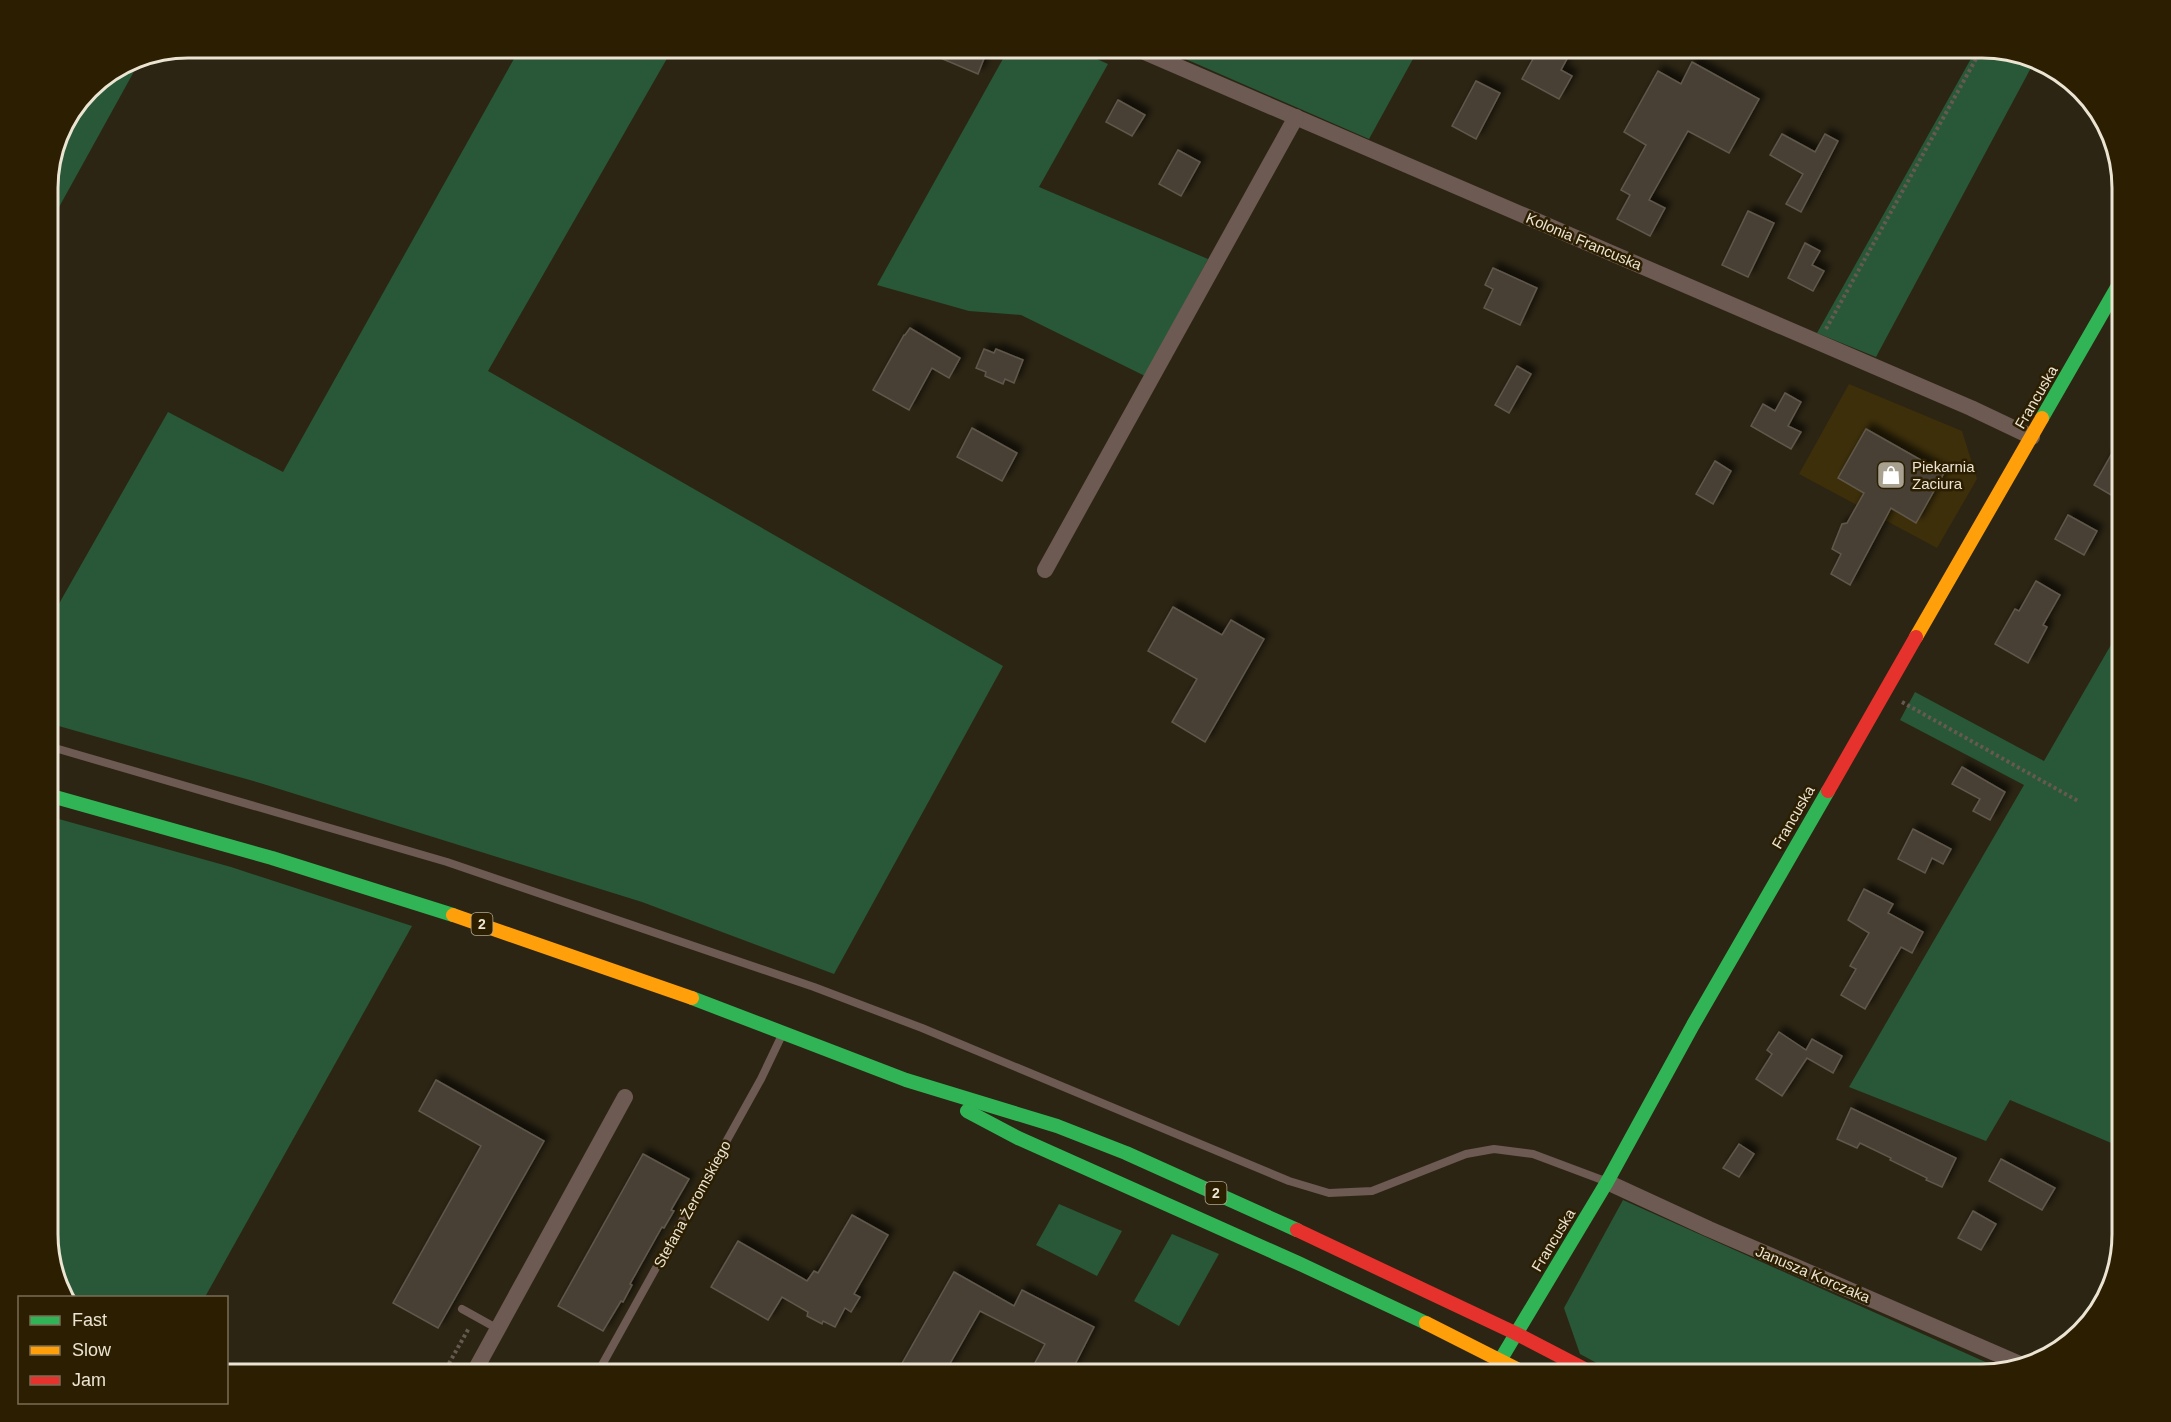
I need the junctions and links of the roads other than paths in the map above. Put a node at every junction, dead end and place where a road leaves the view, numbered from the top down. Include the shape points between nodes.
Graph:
1 (1159, 58) edge
2 (1296, 117) junction
3 (2112, 296) edge
4 (2032, 437) junction
5 (1045, 570) dead end
6 (59, 749) edge
7 (59, 798) edge
8 (784, 1032) junction
9 (906, 1080) junction
10 (626, 1097) dead end
11 (1607, 1182) junction
12 (462, 1309) dead end
13 (498, 1329) junction
14 (1515, 1333) junction
15 (1500, 1360) junction
16 (2010, 1360) edge
17 (479, 1364) edge
18 (603, 1364) edge
19 (1498, 1364) edge
20 (1508, 1364) edge
21 (1575, 1364) edge

1 - 2 street, Kolonia Francuska
2 - 4 street, Kolonia Francuska
2 - 5 street
3 - 4 main road, Francuska
4 - 11 main road, Francuska via 1693,1024
6 - 11 lane via 447,862 814,987 1310,1188 1329,1193 1372,1191 1466,1154 1494,1149 1533,1154
7 - 8 main road, 2 via 423,905
8 - 9 main road, 2
8 - 18 lane, Stefana Żeromskiego
9 - 14 main road, 2 via 1048,1123 1126,1153
9 - 15 main road, 2 via 1018,1138 1298,1263
10 - 13 street
11 - 14 main road, Francuska
11 - 16 street, Janusza Korczaka
12 - 13 lane
13 - 17 street
14 - 15 main road, Francuska
14 - 21 main road, 2
15 - 19 main road, Francuska
15 - 20 main road, 2

